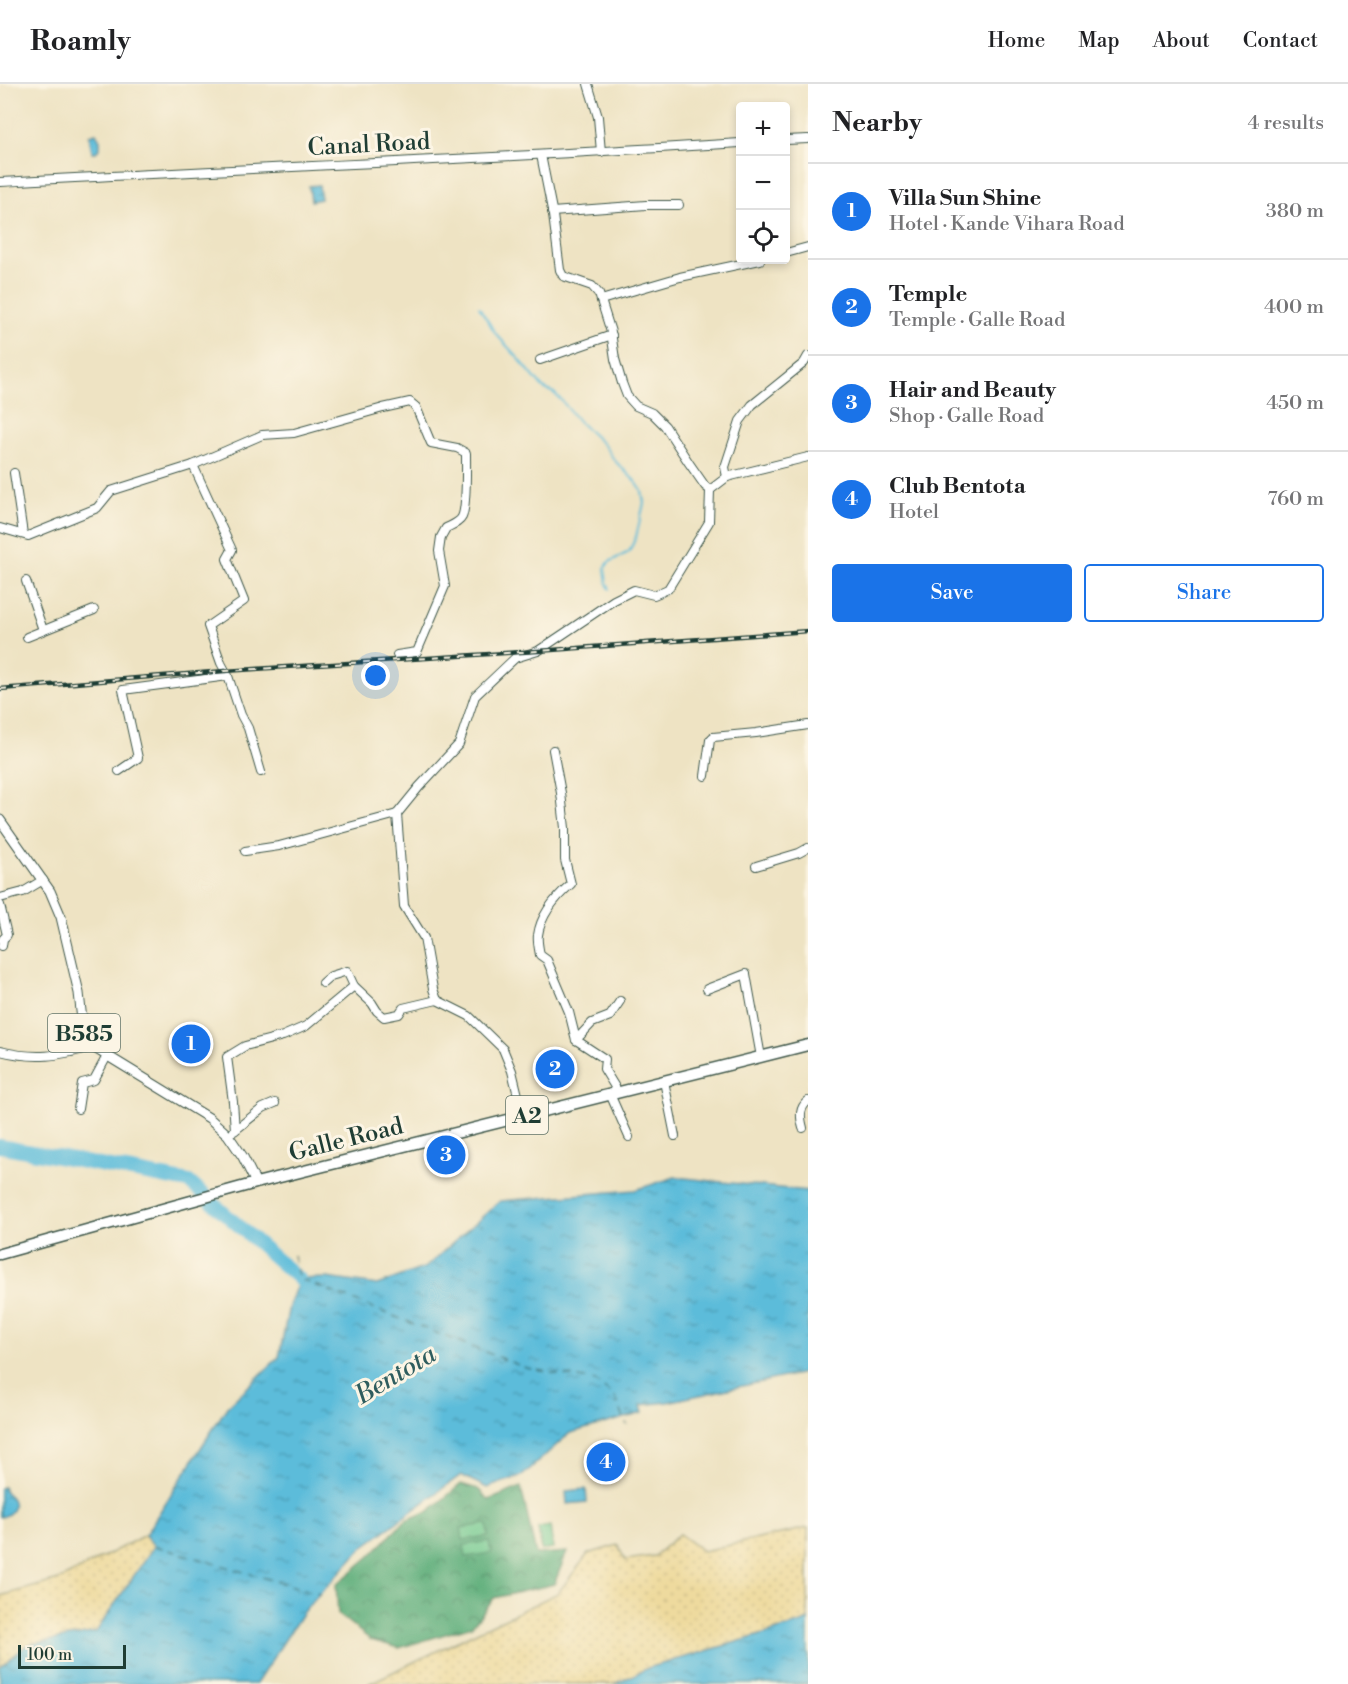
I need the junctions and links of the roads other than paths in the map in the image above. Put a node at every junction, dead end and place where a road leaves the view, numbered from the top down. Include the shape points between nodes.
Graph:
1 (588, 84) edge
2 (808, 139) edge
3 (790, 140) edge
4 (736, 143) edge
5 (601, 152) junction
6 (541, 155) junction
7 (0, 182) edge
8 (680, 205) dead end
9 (552, 212) junction
10 (808, 247) edge
11 (790, 252) edge
12 (741, 264) edge
13 (601, 300) junction
14 (612, 335) junction
15 (808, 356) edge
16 (540, 360) dead end
17 (808, 457) edge
18 (193, 465) junction
19 (14, 473) dead end
20 (727, 477) junction
21 (710, 490) junction
22 (0, 528) edge
23 (23, 534) junction
24 (26, 580) dead end
25 (94, 610) dead end
26 (43, 630) junction
27 (27, 637) dead end
28 (398, 655) dead end
29 (228, 676) junction
30 (808, 725) edge
31 (553, 750) dead end
32 (119, 771) dead end
33 (261, 772) dead end
34 (705, 776) dead end
35 (397, 814) junction
36 (0, 820) edge
37 (808, 848) edge
38 (246, 851) dead end
39 (756, 866) dead end
40 (43, 880) junction
41 (0, 897) edge
42 (0, 905) edge
43 (2, 946) dead end
44 (323, 983) dead end
45 (354, 986) junction
46 (706, 989) dead end
47 (437, 1000) junction
48 (620, 1001) dead end
49 (576, 1040) junction
50 (808, 1045) edge
51 (93, 1047) junction
52 (0, 1051) edge
53 (107, 1056) junction
54 (761, 1057) junction
55 (664, 1081) junction
56 (614, 1093) junction
57 (808, 1101) edge
58 (275, 1103) dead end
59 (78, 1109) dead end
60 (523, 1116) junction
61 (803, 1128) dead end
62 (231, 1132) junction
63 (675, 1136) dead end
64 (629, 1137) dead end
65 (251, 1184) junction
66 (0, 1254) edge

1 - 5 street via 598,117
2 - 3 street
4 - 5 street, Canal Road
5 - 6 street, Canal Road
6 - 7 street, Canal Road
6 - 9 street
8 - 9 street
9 - 13 street via 563,276 592,286
10 - 11 street
12 - 13 street
13 - 14 street
14 - 16 street
14 - 21 street via 627,396 665,426
15 - 20 street via 752,405 740,421 725,467
17 - 20 street
18 - 23 street via 111,491 97,508 28,536
18 - 28 street via 262,435 294,433 410,402 416,407 431,443 466,453 463,516 446,528 441,537 439,551 445,586 417,652
18 - 29 street via 231,550 227,559 244,601 208,626
19 - 23 street
20 - 21 street
21 - 35 street via 709,522 668,589 654,595 634,590 538,651 514,658 475,696 459,744
22 - 23 street
24 - 26 street
25 - 26 street
26 - 27 street
29 - 32 street via 123,690 138,758
29 - 33 street
30 - 34 street via 712,737
31 - 49 street via 571,884 550,908 538,937 540,955 547,960
35 - 38 street
35 - 47 street via 404,906 424,938
36 - 40 main road, B585
37 - 39 street
40 - 41 street via 23,892
40 - 51 main road, B585 via 61,917 79,993 84,1038
42 - 43 street via 7,935
44 - 45 street via 347,971
45 - 47 street via 384,1017
45 - 62 street via 306,1026 226,1057 233,1102
46 - 54 street via 746,974
47 - 60 street via 469,1016 503,1049
48 - 49 street via 610,1016 592,1023
49 - 56 street via 605,1059 604,1069
50 - 54 highway, Galle Road / A2
51 - 52 street via 39,1057
51 - 53 main road, B585
53 - 59 street via 94,1080 82,1083
53 - 62 main road, B585
54 - 55 highway, Galle Road / A2
55 - 56 highway, Galle Road / A2
55 - 63 street
56 - 60 highway, Galle Road / A2
56 - 64 street
57 - 61 street via 801,1111
58 - 62 street
60 - 65 highway, Galle Road / A2
62 - 65 main road, B585
65 - 66 highway, Galle Road / A2

